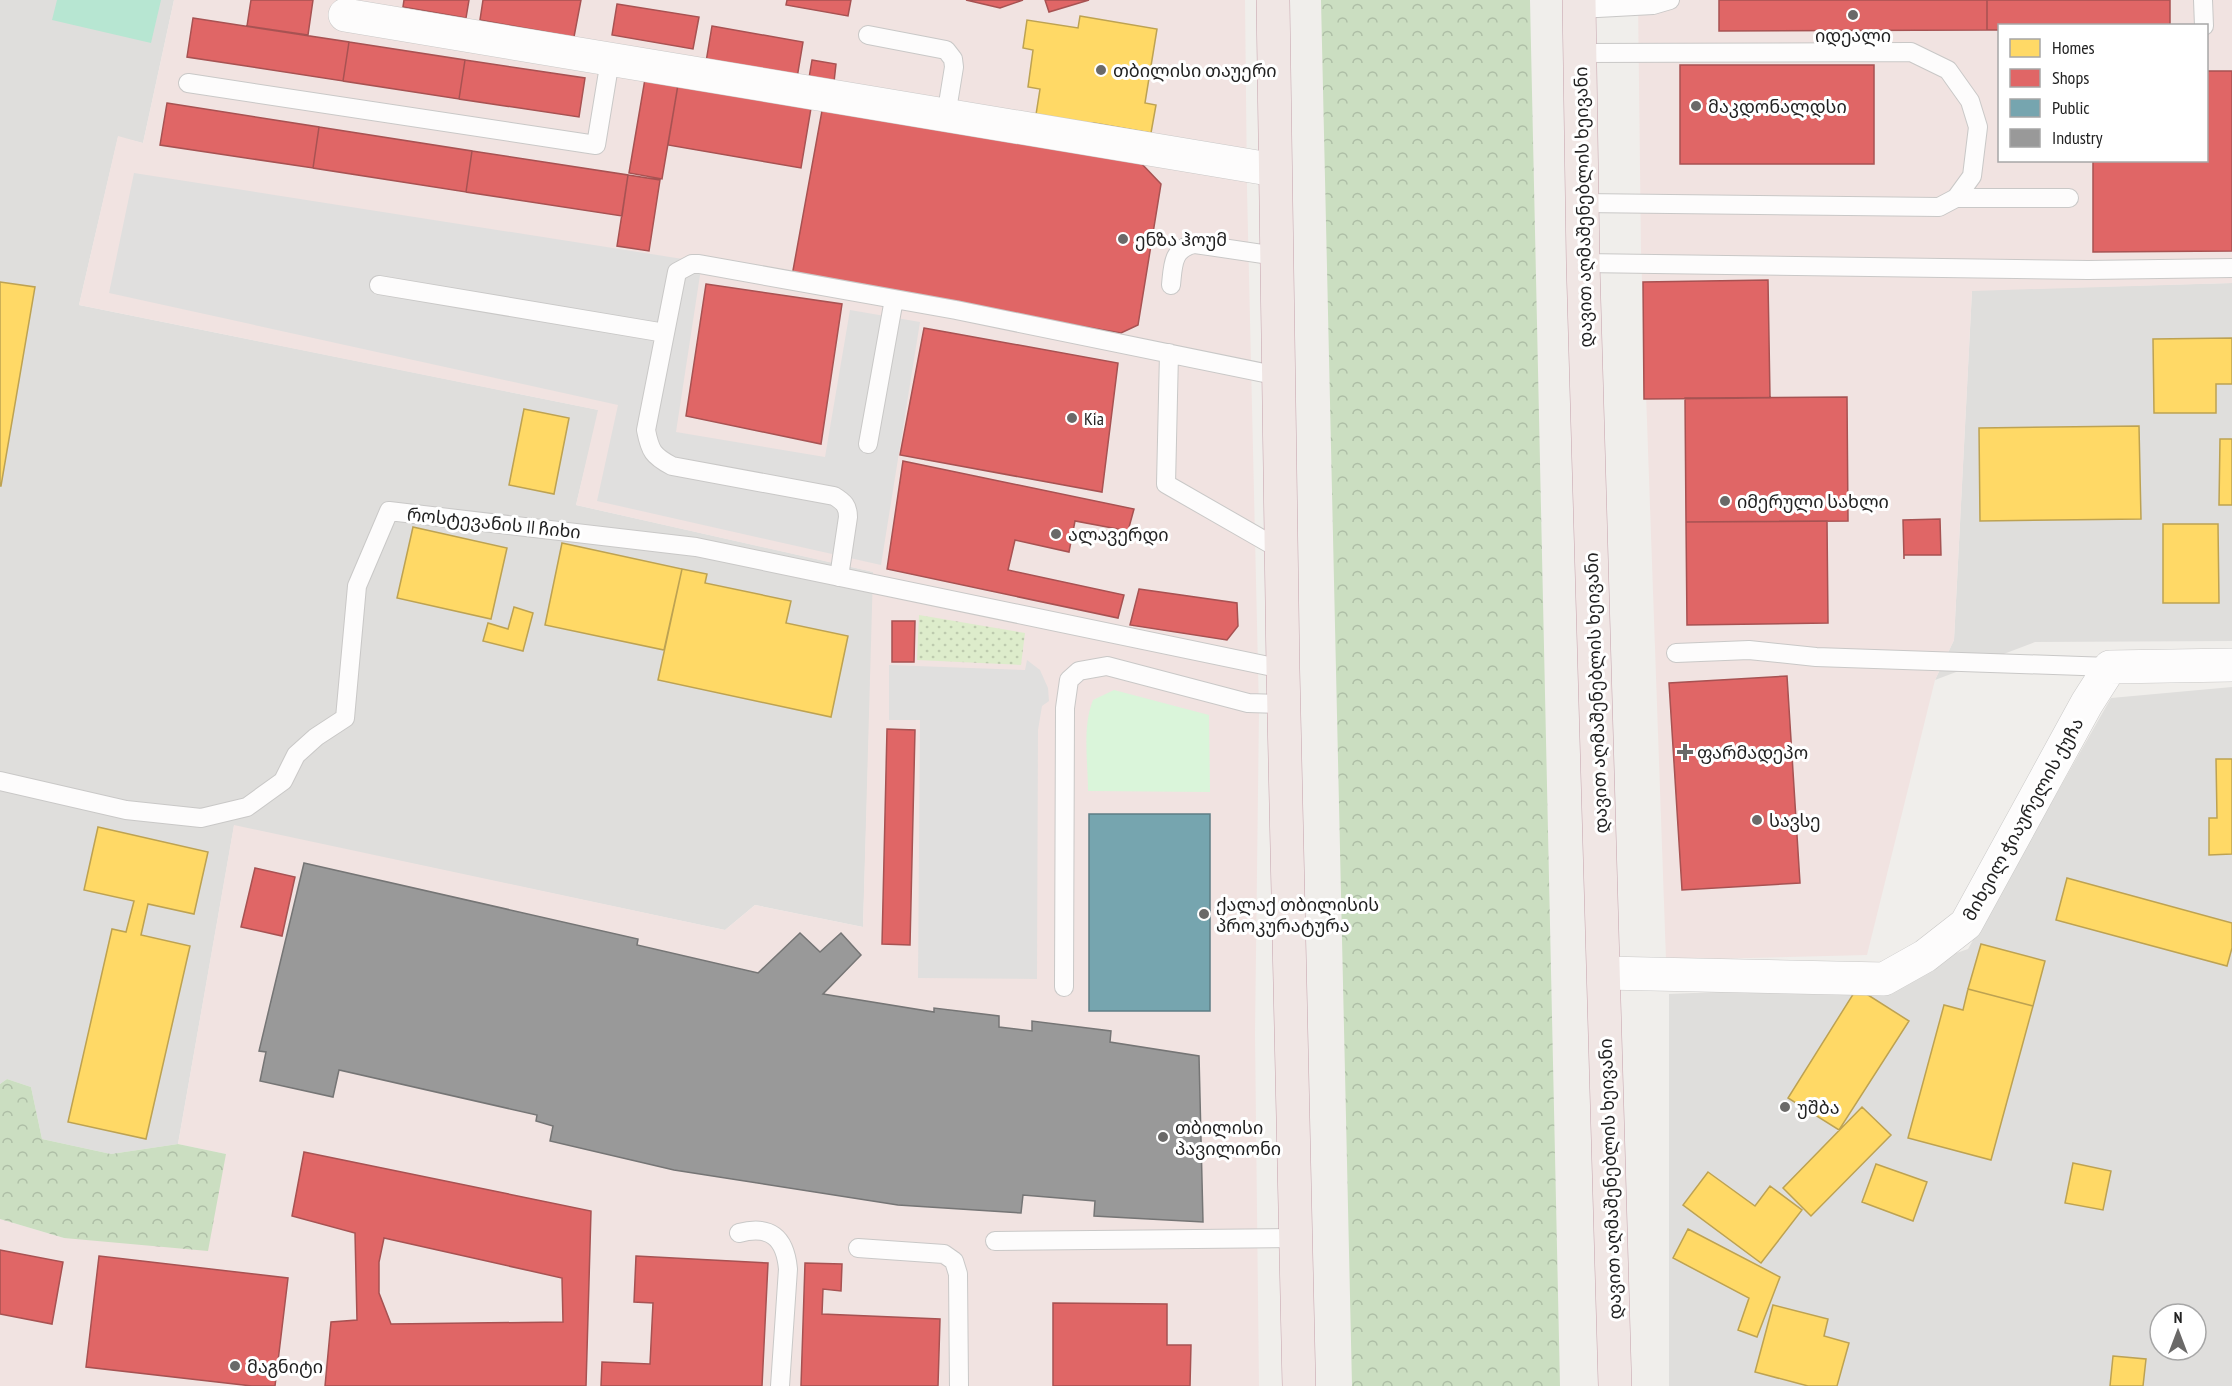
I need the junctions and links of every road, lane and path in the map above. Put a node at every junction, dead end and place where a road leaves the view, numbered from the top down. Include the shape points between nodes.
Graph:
1 (1273, 0) edge
2 (1670, 0) edge
3 (2203, 0) edge
4 (1579, 5) edge
5 (345, 15) dead end
6 (2204, 24) edge
7 (868, 35) dead end
8 (1580, 53) junction
9 (610, 60) junction
10 (188, 83) dead end
11 (946, 116) junction
12 (1275, 170) junction
13 (1956, 198) junction
14 (2069, 198) dead end
15 (1582, 202) junction
16 (1276, 256) junction
17 (1583, 263) junction
18 (2232, 268) edge
19 (379, 285) dead end
20 (1170, 285) dead end
21 (894, 299) junction
22 (665, 333) junction
23 (1169, 353) junction
24 (1279, 376) junction
25 (868, 444) dead end
26 (1281, 550) junction
27 (839, 577) junction
28 (1676, 653) dead end
29 (2232, 665) edge
30 (2110, 667) junction
31 (1282, 669) junction
32 (1284, 704) junction
33 (0, 781) edge
34 (1604, 973) junction
35 (1064, 987) dead end
36 (739, 1233) dead end
37 (1296, 1238) junction
38 (995, 1241) dead end
39 (858, 1248) dead end
40 (780, 1386) edge
41 (958, 1386) edge
42 (1299, 1386) edge
43 (1615, 1386) edge

1 - 12 highway
2 - 4 lane via 1653,5
3 - 6 lane
4 - 8 highway, დავით აღმაშენებლის ხეივანი
5 - 9 street
7 - 11 lane via 946,50 954,67
8 - 13 lane via 1911,52 1948,70 1976,118 1972,176
8 - 15 highway, დავით აღმაშენებლის ხეივანი
9 - 10 lane via 596,144
9 - 11 street
11 - 12 street
12 - 16 highway
13 - 14 lane
13 - 15 lane via 1939,207
15 - 17 highway, დავით აღმაშენებლის ხეივანი
16 - 20 lane via 1186,246 1173,259
16 - 24 highway
17 - 18 lane via 2088,270
17 - 34 highway, დავით აღმაშენებლის ხეივანი
19 - 22 lane
21 - 22 lane via 692,264 677,272
21 - 23 lane
21 - 25 lane
22 - 27 lane via 646,430 649,446 657,458 672,466 834,496 848,509
23 - 24 lane
23 - 26 lane via 1166,484
24 - 26 highway
26 - 31 highway
27 - 31 lane
27 - 33 lane, როსტევანის II ჩიხი via 696,547 389,511 357,586 345,718 296,755 283,781 247,807 190,817 126,810
28 - 30 lane via 1749,650 1816,657
29 - 30 street
30 - 34 street, მიხეილ ჭიაურელის ქუჩა via 1966,924 1925,956 1884,979
31 - 32 highway
32 - 35 lane via 1248,703 1107,666 1079,671 1069,680 1065,708
32 - 37 highway
34 - 43 highway, დავით აღმაშენებლის ხეივანი
36 - 40 lane via 768,1232 780,1241 786,1254
37 - 38 lane
37 - 42 highway
39 - 41 lane via 944,1254 954,1261 958,1274

